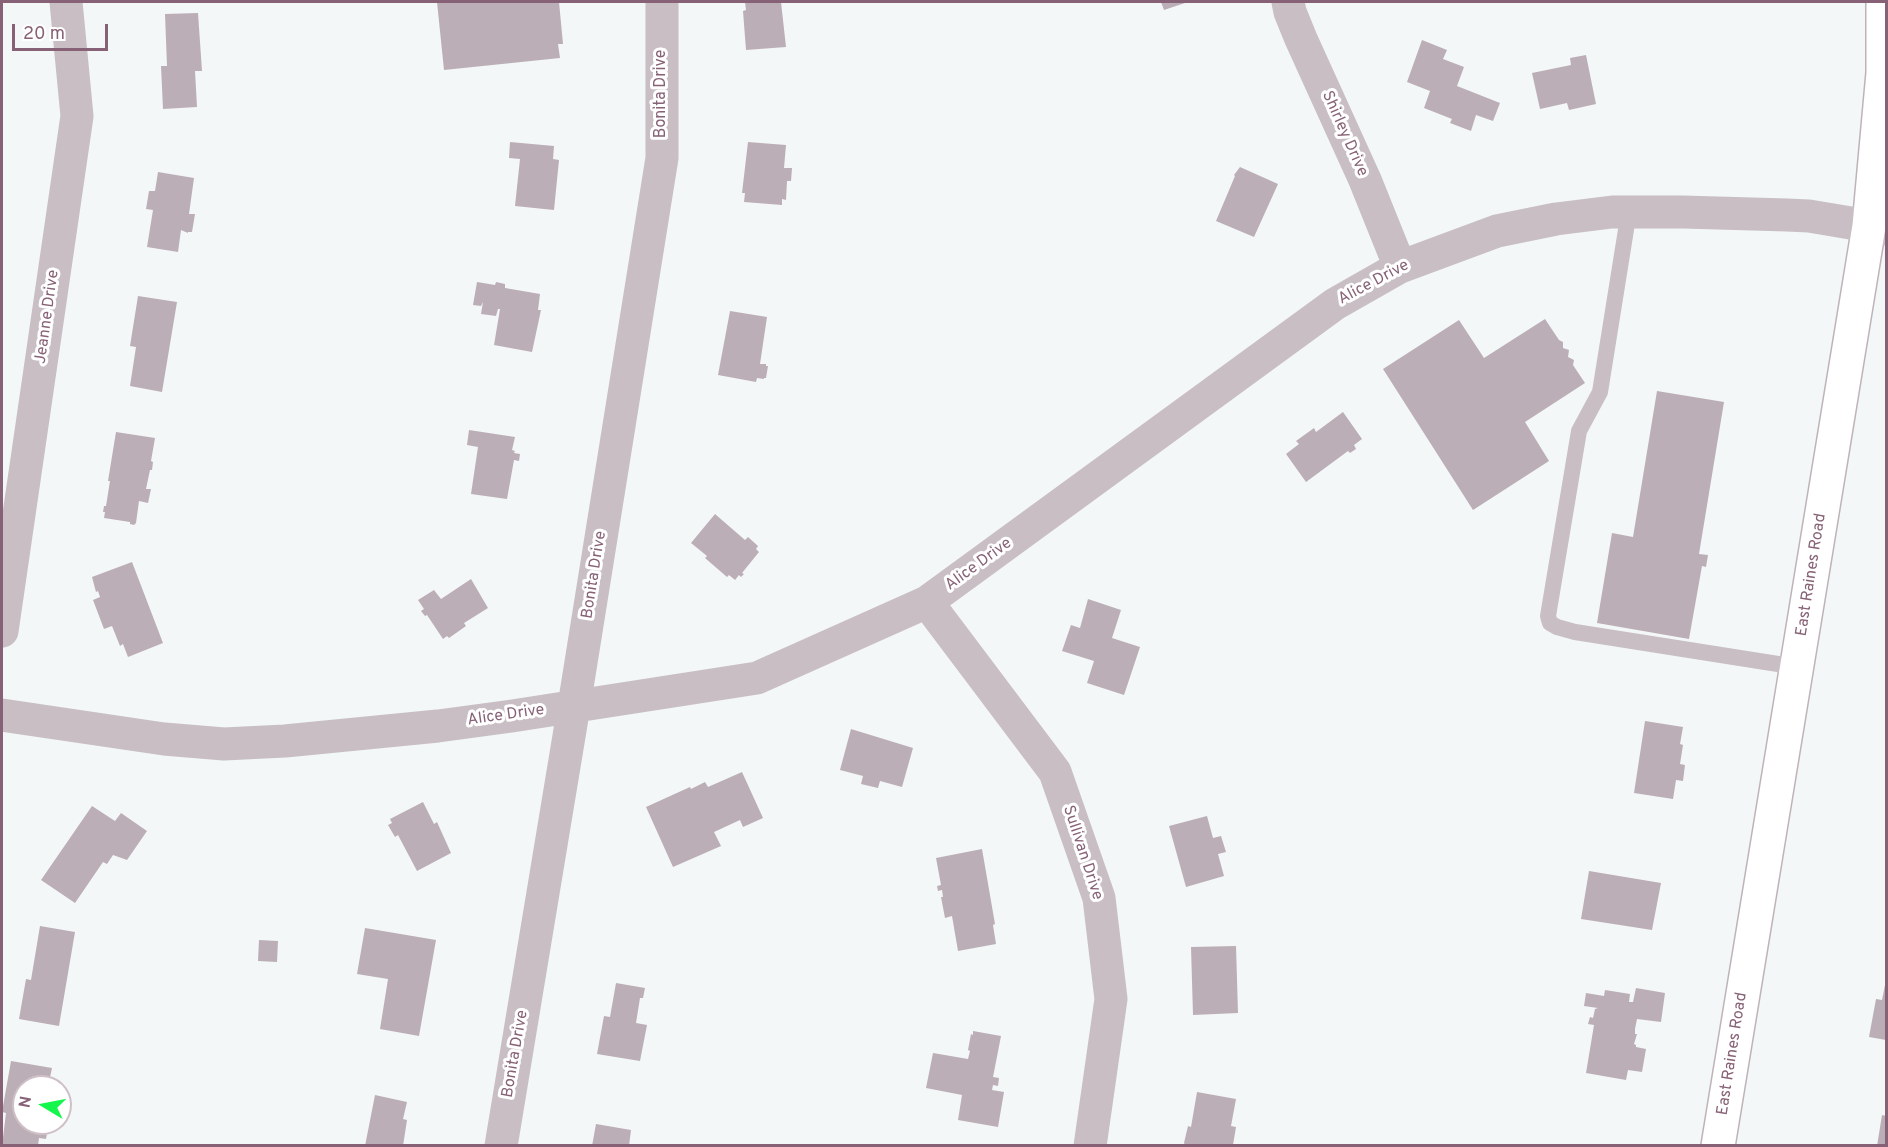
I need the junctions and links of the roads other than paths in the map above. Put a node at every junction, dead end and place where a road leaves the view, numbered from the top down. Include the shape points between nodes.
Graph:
1 (66, 2) edge
2 (662, 2) edge
3 (1288, 2) edge
4 (1883, 2) edge
5 (1629, 211) junction
6 (1878, 228) edge
7 (1400, 267) junction
8 (927, 602) junction
9 (2, 631) edge
10 (1797, 668) junction
11 (574, 706) junction
12 (2, 715) edge
13 (501, 1146) edge
14 (1090, 1146) edge
15 (1718, 1146) edge

1 - 9 street, Jeanne Drive via 77,116
2 - 11 street, Bonita Drive via 662,158
3 - 7 street, Shirley Drive
4 - 6 main road, East Raines Road
5 - 6 street, Alice Drive via 1787,215
5 - 7 street, Alice Drive via 1556,219 1497,231
5 - 10 lane via 1600,392 1579,431 1548,616 1550,623 1575,632
6 - 10 main road, East Raines Road
7 - 8 street, Alice Drive via 1335,304
8 - 11 street, Alice Drive via 757,678
8 - 14 street, Sullivan Drive via 1055,772 1099,897 1111,999
10 - 15 main road, East Raines Road
11 - 12 street, Alice Drive via 415,728 224,744 164,740
11 - 13 street, Bonita Drive

